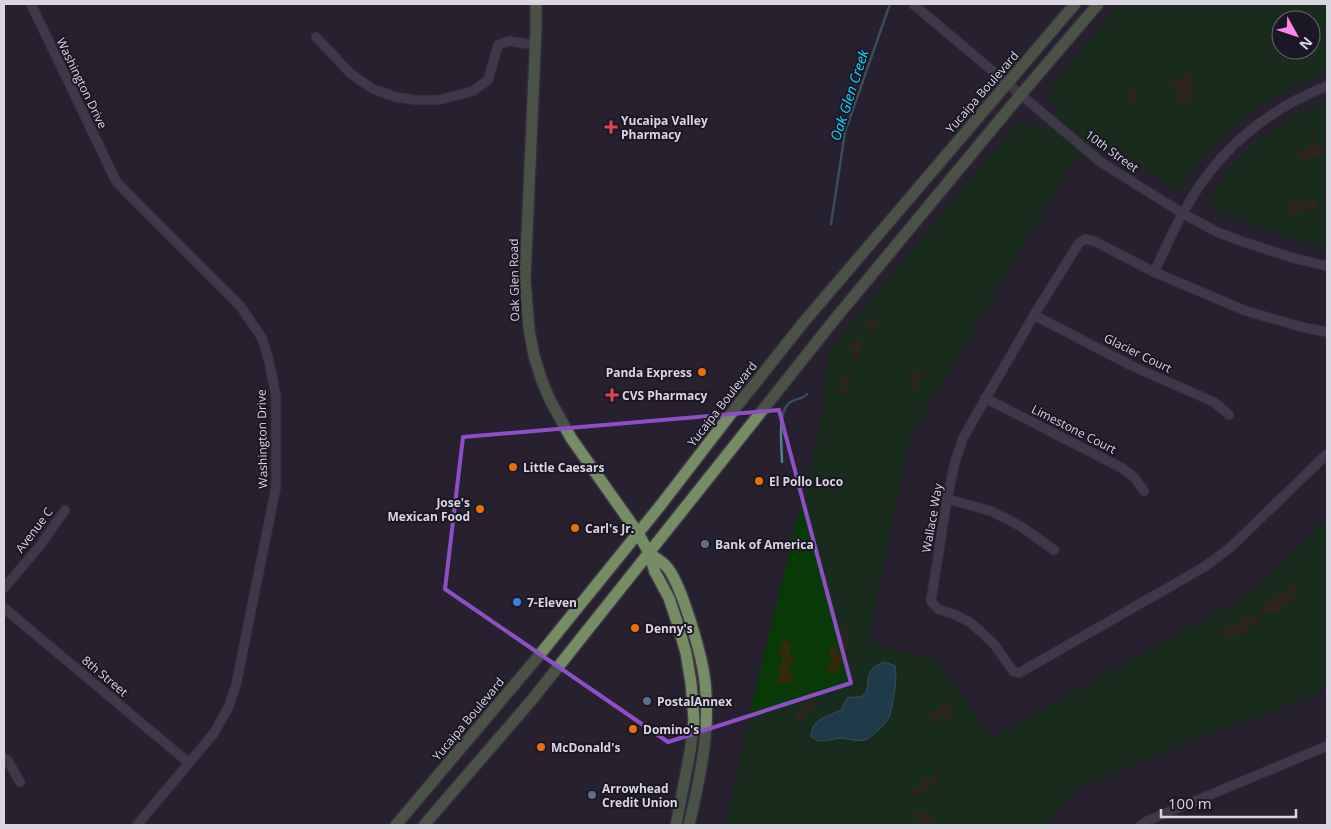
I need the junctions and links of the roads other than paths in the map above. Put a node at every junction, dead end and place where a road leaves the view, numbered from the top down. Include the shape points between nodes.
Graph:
1 (31, 4) edge
2 (536, 4) edge
3 (913, 4) edge
4 (1075, 4) edge
5 (1098, 4) edge
6 (316, 37) dead end
7 (535, 45) junction
8 (1007, 84) junction
9 (1327, 86) edge
10 (1021, 95) junction
11 (1182, 213) junction
12 (1327, 266) edge
13 (1154, 272) junction
14 (1034, 315) junction
15 (1327, 332) edge
16 (985, 398) junction
17 (1229, 415) dead end
18 (1327, 454) edge
19 (1144, 490) dead end
20 (947, 499) junction
21 (65, 510) dead end
22 (638, 533) junction
23 (1054, 550) dead end
24 (650, 553) junction
25 (4, 588) edge
26 (4, 608) edge
27 (1327, 746) edge
28 (4, 758) edge
29 (190, 763) junction
30 (20, 782) dead end
31 (137, 825) edge
32 (396, 825) edge
33 (424, 825) edge
34 (676, 825) edge
35 (689, 825) edge
36 (1141, 825) edge

1 - 29 street, Washington Drive via 116,181 241,307 262,338 269,361 276,396 276,487 236,684 228,708 214,733
2 - 7 main road, Oak Glen Road
3 - 8 street, 10th Street
4 - 8 main road, Yucaipa Boulevard
5 - 10 main road
6 - 7 street via 351,74 373,89 415,100 439,100 473,91 488,80 498,45 510,41
7 - 22 main road, Oak Glen Road via 525,279 534,356 550,400 571,438
8 - 10 street, 10th Street
8 - 22 main road, Yucaipa Boulevard via 803,323
9 - 11 street via 1269,116 1239,139 1211,169
10 - 11 street, 10th Street via 1102,163
10 - 24 main road via 835,319
11 - 12 street, 10th Street via 1241,241
11 - 13 street
13 - 14 street, Wallace Way via 1085,239 1079,243
13 - 15 street, Wallace Way via 1246,311
14 - 16 street, Wallace Way
14 - 17 street, Glacier Court via 1132,366 1214,402
16 - 19 street, Limestone Court via 1122,468
16 - 20 street, Wallace Way via 963,438
18 - 20 street, Wallace Way via 1230,547 1204,567 1019,673 1013,671 994,644 971,623 938,609 931,601
20 - 23 street via 991,511 1022,527
21 - 25 street, Avenue C
22 - 24 main road, Oak Glen Road
22 - 32 main road, Yucaipa Boulevard
24 - 33 main road via 531,701
24 - 34 main road, Oak Glen Road via 678,625 691,683 694,720
24 - 35 main road, Oak Glen Road via 666,565 686,606 699,649 706,693 703,758
26 - 29 street, 8th Street
27 - 36 street
28 - 30 street
29 - 31 street, Washington Drive

